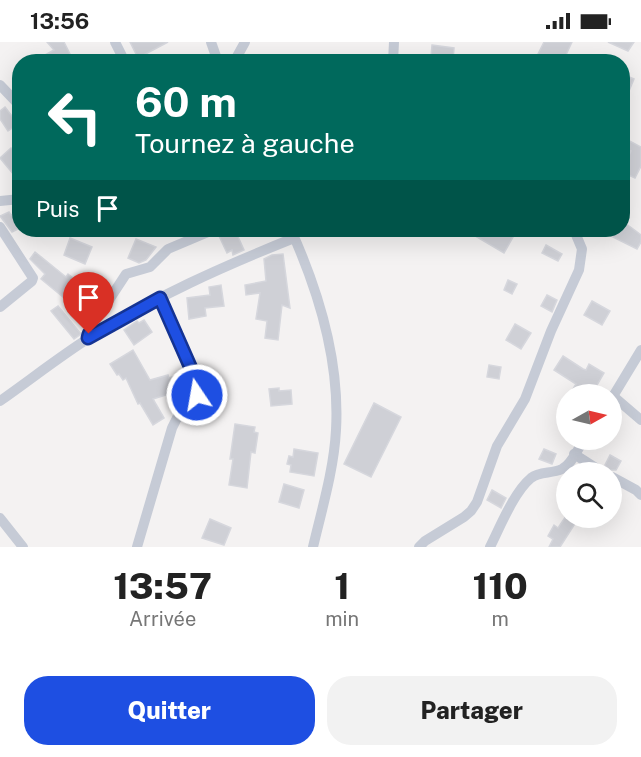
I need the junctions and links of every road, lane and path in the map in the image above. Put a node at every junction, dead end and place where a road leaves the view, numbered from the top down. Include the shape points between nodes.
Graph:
1 (0, 85) edge
2 (12, 98) edge
3 (0, 227) edge
4 (196, 237) edge
5 (286, 237) edge
6 (293, 237) edge
7 (577, 237) edge
8 (160, 298) junction
9 (0, 307) edge
10 (88, 338) junction
11 (641, 350) edge
12 (620, 384) edge
13 (0, 401) edge
14 (622, 405) edge
15 (641, 420) edge
16 (577, 450) edge
17 (574, 454) junction
18 (586, 462) edge
19 (622, 482) edge
20 (641, 495) edge
21 (0, 518) edge
22 (23, 547) edge
23 (137, 547) edge
24 (313, 547) edge
25 (419, 547) edge
26 (490, 547) edge

1 - 2 street
3 - 9 street via 33,278
4 - 10 street via 168,249 150,267 126,274
5 - 8 street
6 - 24 street via 325,324 337,398 330,475
7 - 25 street via 582,249 579,270 525,399 497,446 477,502 464,517
8 - 10 street
8 - 23 street via 199,389 172,428
10 - 13 street
11 - 12 street
14 - 15 street
16 - 17 street
17 - 18 street
17 - 26 street via 567,466 540,473 526,482
19 - 20 street
21 - 22 street

